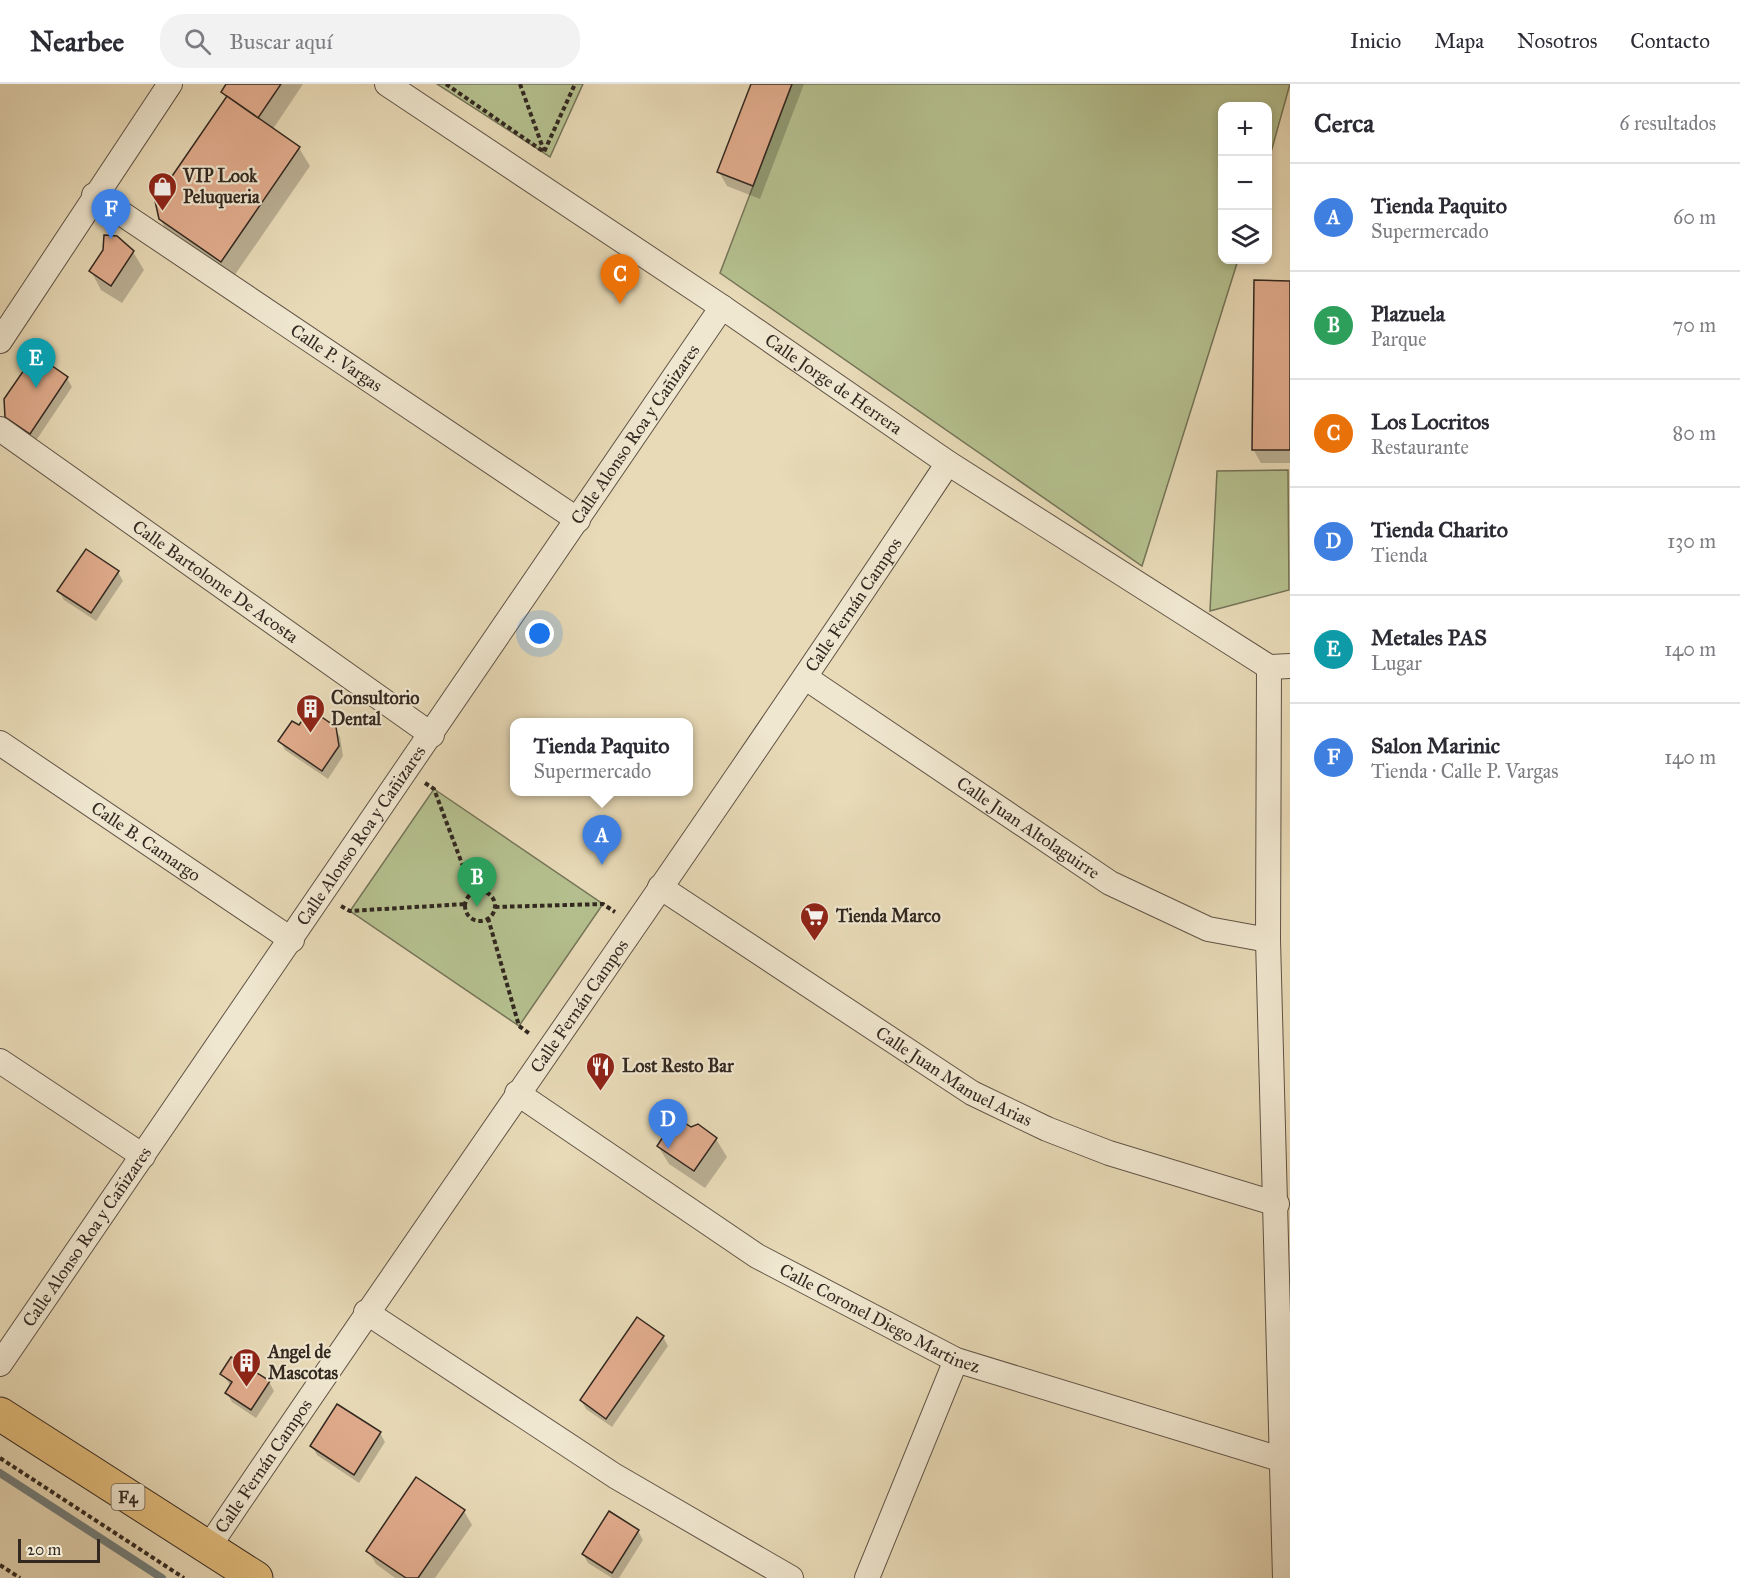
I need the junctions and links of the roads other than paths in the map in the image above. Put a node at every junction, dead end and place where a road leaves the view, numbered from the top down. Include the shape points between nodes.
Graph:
1 (170, 84) edge
2 (387, 84) edge
3 (94, 195) junction
4 (722, 308) junction
5 (0, 341) edge
6 (0, 429) edge
7 (948, 462) junction
8 (578, 520) junction
9 (1280, 666) edge
10 (806, 678) junction
11 (432, 735) junction
12 (0, 743) edge
13 (660, 887) junction
14 (292, 940) junction
15 (1268, 940) junction
16 (0, 1061) edge
17 (517, 1093) junction
18 (142, 1156) junction
19 (1277, 1204) junction
20 (1284, 1249) edge
21 (366, 1312) junction
22 (956, 1360) junction
23 (0, 1364) edge
24 (0, 1414) edge
25 (1283, 1460) junction
26 (208, 1548) junction
27 (256, 1578) edge
28 (791, 1578) edge
29 (867, 1578) edge
30 (1285, 1578) edge

1 - 3 street
2 - 4 street, Calle Jorge de Herrera
3 - 5 street
3 - 8 street, Calle P. Vargas
4 - 7 street, Calle Jorge de Herrera
4 - 8 street, Calle Alonso Roa y Cañizares
6 - 11 street, Calle Bartolome De Acosta
7 - 9 street, Calle Jorge de Herrera
7 - 10 street, Calle Fernán Campos
8 - 11 street, Calle Alonso Roa y Cañizares
9 - 15 street
10 - 13 street, Calle Fernán Campos
10 - 15 street, Calle Juan Altolaguirre via 1110,883 1208,929
11 - 14 street, Calle Alonso Roa y Cañizares
12 - 14 street, Calle B. Camargo
13 - 17 street, Calle Fernán Campos
13 - 19 street, Calle Juan Manuel Arias via 972,1093 1109,1153
14 - 18 street, Calle Alonso Roa y Cañizares
15 - 19 street
16 - 18 street
17 - 21 street, Calle Fernán Campos
17 - 22 street, Calle Coronel Diego Martinez via 757,1256
18 - 23 street, Calle Alonso Roa y Cañizares
19 - 20 street
20 - 25 street
21 - 26 street, Calle Fernán Campos
21 - 28 street via 615,1476
22 - 25 street, Calle Coronel Diego Martinez
22 - 29 street
24 - 26 highway, F4
25 - 30 street
26 - 27 highway, F4

